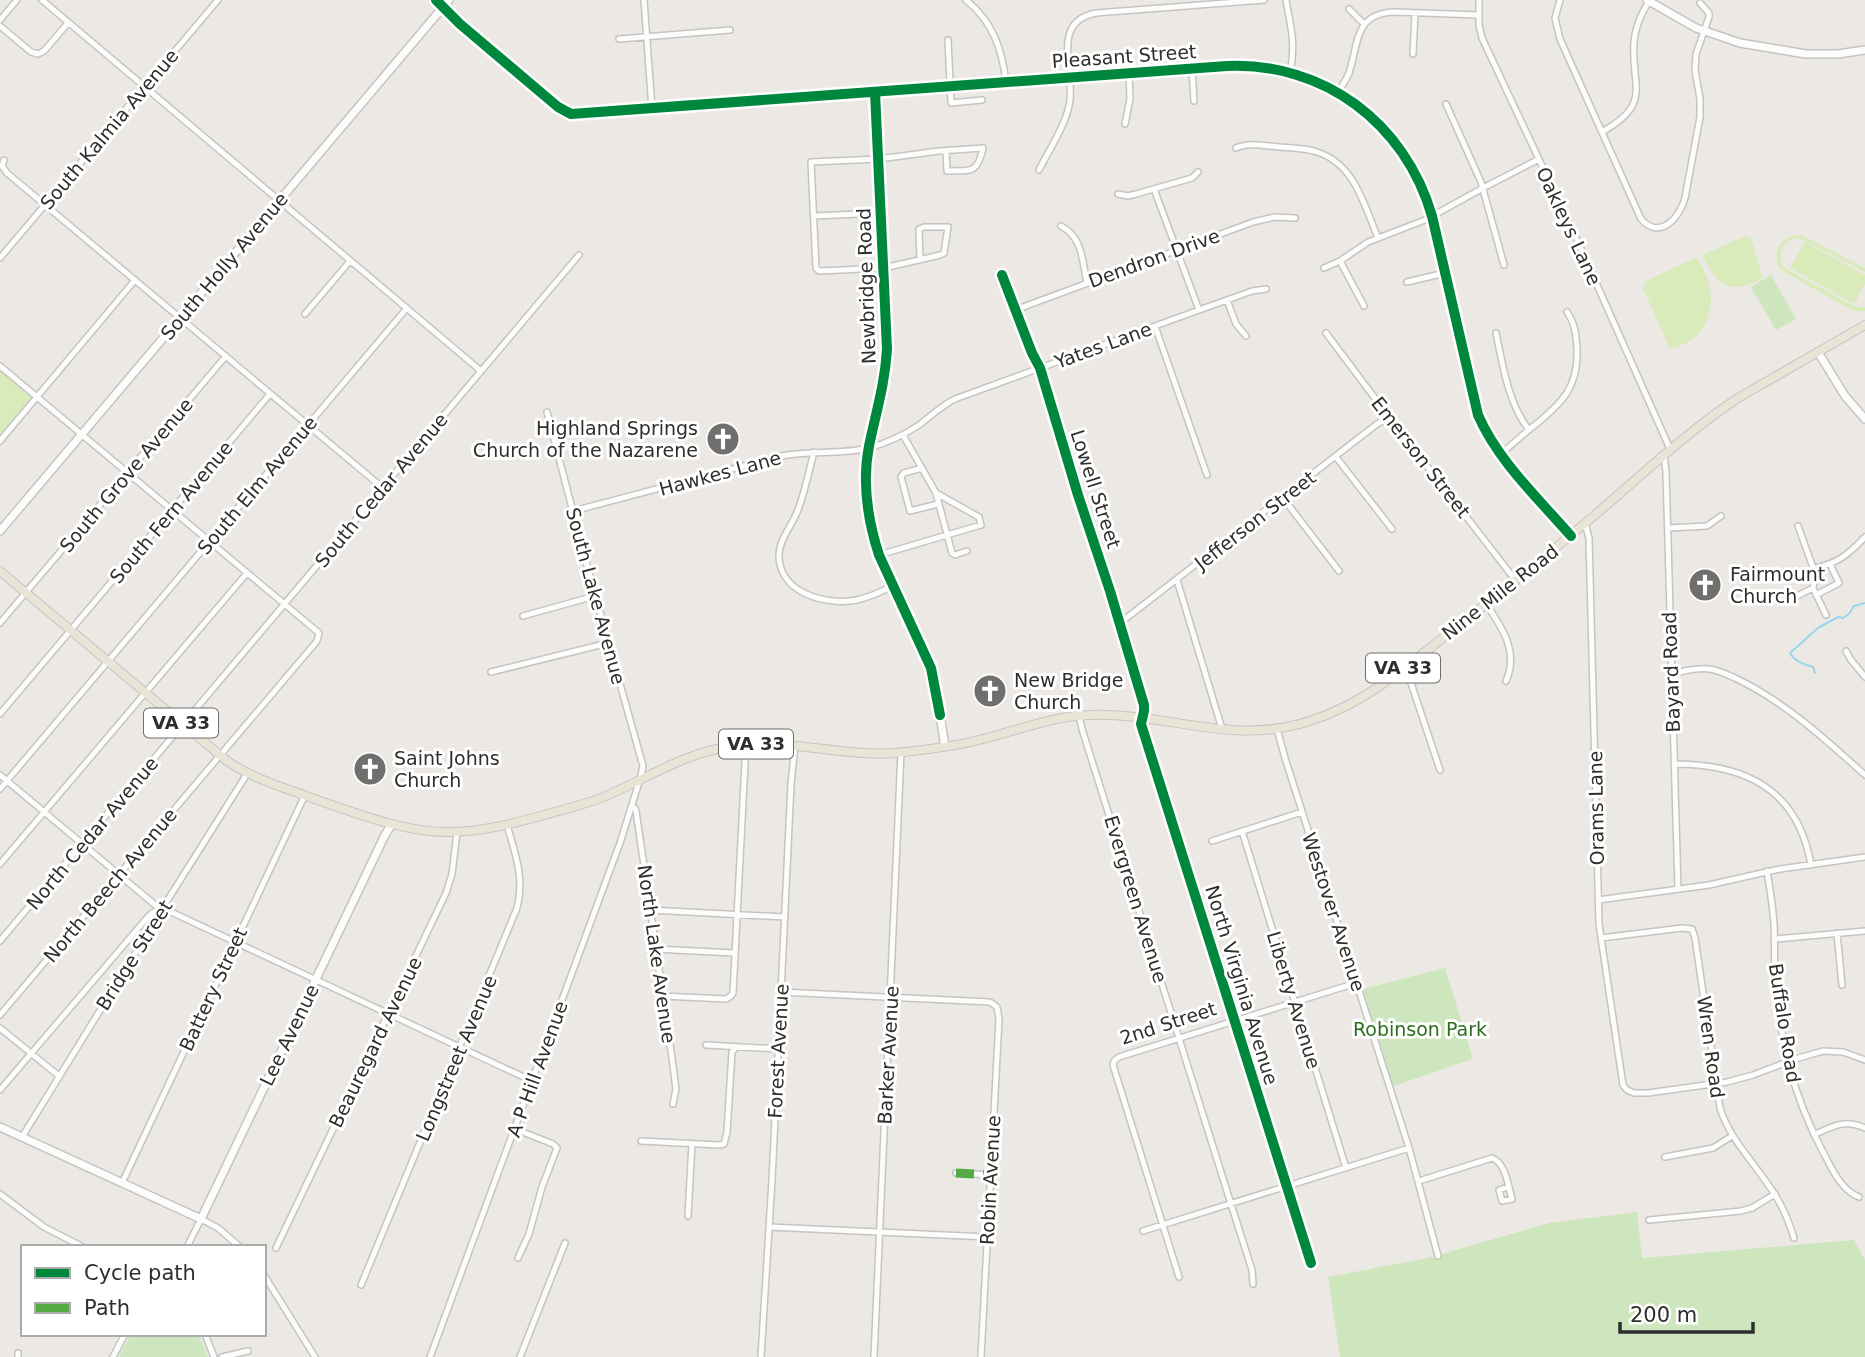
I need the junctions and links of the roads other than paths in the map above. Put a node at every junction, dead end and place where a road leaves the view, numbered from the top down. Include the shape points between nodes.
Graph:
1 (17, 0) edge
2 (41, 0) edge
3 (205, 0) edge
4 (218, 0) edge
5 (436, 0) edge
6 (644, 0) edge
7 (966, 0) edge
8 (1264, 0) edge
9 (1286, 0) edge
10 (1479, 0) edge
11 (1560, 0) edge
12 (1648, 1) edge
13 (446, 3) edge
14 (1700, 3) dead end
15 (212, 6) junction
16 (1349, 9) dead end
17 (1416, 13) junction
18 (1478, 15) junction
19 (0, 20) edge
20 (68, 23) junction
21 (1364, 24) junction
22 (0, 26) edge
23 (730, 30) dead end
24 (1704, 31) junction
25 (647, 36) junction
26 (619, 39) dead end
27 (948, 40) dead end
28 (1865, 50) edge
29 (1413, 54) dead end
30 (1192, 68) junction
31 (1129, 73) junction
32 (1290, 73) junction
33 (1070, 78) junction
34 (1006, 82) junction
35 (144, 87) junction
36 (950, 87) junction
37 (875, 92) junction
38 (1338, 93) junction
39 (982, 100) dead end
40 (1194, 101) dead end
41 (1446, 104) dead end
42 (652, 109) junction
43 (1125, 124) dead end
44 (1602, 132) junction
45 (1236, 148) dead end
46 (946, 151) junction
47 (879, 159) junction
48 (1539, 159) junction
49 (4, 160) dead end
50 (1039, 170) dead end
51 (1198, 172) dead end
52 (1483, 188) junction
53 (1154, 189) junction
54 (1118, 194) dead end
55 (279, 201) junction
56 (46, 204) junction
57 (881, 213) junction
58 (814, 216) junction
59 (1432, 216) junction
60 (1295, 218) dead end
61 (1061, 226) dead end
62 (1378, 238) junction
63 (1176, 250) junction
64 (579, 256) dead end
65 (0, 258) edge
66 (920, 260) junction
67 (350, 261) junction
68 (1340, 261) junction
69 (1504, 265) dead end
70 (884, 268) junction
71 (1324, 268) dead end
72 (1445, 273) junction
73 (1002, 275) dead end
74 (135, 280) junction
75 (1407, 282) dead end
76 (1087, 283) junction
77 (1266, 289) dead end
78 (1227, 300) junction
79 (1364, 306) dead end
80 (407, 308) junction
81 (1015, 310) junction
82 (1199, 310) junction
83 (1567, 312) dead end
84 (305, 314) dead end
85 (180, 318) junction
86 (1865, 325) edge
87 (1155, 326) junction
88 (1326, 333) dead end
89 (1496, 333) dead end
90 (1246, 336) dead end
91 (1818, 352) junction
92 (226, 356) junction
93 (0, 366) edge
94 (1040, 368) junction
95 (481, 371) junction
96 (271, 394) junction
97 (37, 396) junction
98 (547, 412) dead end
99 (1390, 419) junction
100 (1865, 419) edge
101 (308, 425) junction
102 (1528, 430) junction
103 (82, 434) junction
104 (903, 435) junction
105 (0, 441) edge
106 (869, 448) junction
107 (814, 452) junction
108 (1667, 452) junction
109 (1502, 453) junction
110 (1336, 457) junction
111 (922, 468) junction
112 (128, 473) junction
113 (1207, 475) dead end
114 (383, 488) junction
115 (936, 494) junction
116 (1283, 498) junction
117 (938, 504) junction
118 (172, 510) junction
119 (573, 511) junction
120 (1721, 516) dead end
121 (1585, 523) junction
122 (1798, 526) dead end
123 (1668, 528) junction
124 (1392, 529) dead end
125 (0, 531) edge
126 (947, 535) junction
127 (1571, 536) junction
128 (1865, 537) edge
129 (209, 541) junction
130 (967, 551) dead end
131 (879, 555) junction
132 (1830, 564) junction
133 (1814, 569) junction
134 (0, 571) edge
135 (1339, 571) dead end
136 (247, 573) junction
137 (1177, 580) junction
138 (1516, 581) junction
139 (892, 586) junction
140 (1813, 588) junction
141 (26, 593) junction
142 (1816, 595) junction
143 (595, 596) junction
144 (1793, 598) dead end
145 (284, 604) junction
146 (1486, 604) junction
147 (1826, 615) dead end
148 (523, 616) dead end
149 (0, 623) edge
150 (1120, 623) junction
151 (71, 630) junction
152 (608, 643) junction
153 (1846, 651) dead end
154 (108, 662) junction
155 (1404, 667) junction
156 (491, 672) dead end
157 (1671, 673) junction
158 (1865, 677) edge
159 (1506, 681) dead end
160 (146, 693) junction
161 (0, 714) edge
162 (1079, 715) junction
163 (1142, 718) junction
164 (183, 724) junction
165 (1222, 729) junction
166 (1277, 729) junction
167 (746, 744) junction
168 (795, 745) junction
169 (945, 747) junction
170 (901, 752) junction
171 (220, 755) junction
172 (1674, 764) junction
173 (1440, 770) dead end
174 (247, 774) junction
175 (0, 775) edge
176 (1865, 775) edge
177 (640, 779) junction
178 (7, 781) junction
179 (0, 789) edge
180 (305, 795) junction
181 (632, 807) junction
182 (44, 812) junction
183 (1302, 812) junction
184 (391, 824) junction
185 (507, 825) junction
186 (1242, 831) junction
187 (457, 832) junction
188 (1212, 841) dead end
189 (82, 844) junction
190 (1865, 857) edge
191 (0, 864) edge
192 (1811, 865) junction
193 (1767, 872) junction
194 (119, 875) junction
195 (1678, 889) junction
196 (1598, 900) junction
197 (160, 909) junction
198 (650, 910) junction
199 (737, 914) junction
200 (785, 917) junction
201 (1865, 931) edge
202 (1837, 933) junction
203 (1601, 938) junction
204 (0, 940) edge
205 (1774, 940) junction
206 (235, 943) junction
207 (655, 949) junction
208 (734, 953) junction
209 (316, 980) junction
210 (1356, 983) junction
211 (1842, 985) dead end
212 (782, 992) junction
213 (662, 996) junction
214 (891, 997) junction
215 (1294, 1002) junction
216 (388, 1014) junction
217 (0, 1015) edge
218 (1235, 1020) junction
219 (0, 1028) edge
220 (1179, 1038) junction
221 (706, 1045) dead end
222 (460, 1047) junction
223 (736, 1047) junction
224 (778, 1049) junction
225 (32, 1054) junction
226 (1865, 1060) edge
227 (1788, 1062) junction
228 (59, 1076) junction
229 (532, 1081) junction
230 (1715, 1083) junction
231 (0, 1090) edge
232 (673, 1104) dead end
233 (0, 1127) edge
234 (1865, 1128) edge
235 (514, 1129) junction
236 (1814, 1135) junction
237 (1732, 1136) junction
238 (22, 1137) junction
239 (641, 1141) dead end
240 (692, 1144) junction
241 (1409, 1148) junction
242 (1665, 1157) dead end
243 (1346, 1168) junction
244 (956, 1173) dead end
245 (991, 1175) junction
246 (1419, 1181) junction
247 (122, 1183) junction
248 (1287, 1186) junction
249 (1508, 1187) dead end
250 (0, 1194) edge
251 (1775, 1194) junction
252 (1859, 1197) dead end
253 (1231, 1204) junction
254 (688, 1216) dead end
255 (201, 1219) junction
256 (1649, 1220) dead end
257 (1163, 1224) junction
258 (769, 1227) junction
259 (1143, 1231) dead end
260 (880, 1232) junction
261 (988, 1237) junction
262 (1794, 1238) dead end
263 (565, 1243) dead end
264 (78, 1245) edge
265 (188, 1245) edge
266 (238, 1245) edge
267 (276, 1248) dead end
268 (1438, 1256) dead end
269 (518, 1258) dead end
270 (1311, 1263) dead end
271 (1179, 1277) dead end
272 (266, 1278) edge
273 (1254, 1284) dead end
274 (361, 1285) dead end
275 (124, 1336) edge
276 (206, 1336) edge
277 (248, 1351) dead end
278 (113, 1357) edge
279 (214, 1357) edge
280 (222, 1357) edge
281 (316, 1357) edge
282 (430, 1357) edge
283 (520, 1357) edge
284 (761, 1357) edge
285 (874, 1357) edge
286 (981, 1357) edge

1 - 19 street
2 - 20 street
3 - 15 street
4 - 15 street, South Kalmia Avenue
5 - 13 street, Pleasant Street
6 - 25 street
7 - 34 street via 993,31 1003,56
8 - 33 street via 1079,19 1069,33
9 - 32 street via 1294,43
10 - 18 street, Oakleys Lane
11 - 44 street via 1557,33
12 - 24 street
12 - 44 street via 1635,34 1635,98 1622,120
13 - 42 street, Pleasant Street via 460,24 571,114
13 - 55 street, South Holly Avenue
14 - 24 street via 1709,13
15 - 35 street, South Kalmia Avenue
16 - 21 street
17 - 18 street
17 - 21 street via 1385,12
17 - 29 street
18 - 48 street, Oakleys Lane via 1482,38
20 - 22 street via 37,54
20 - 35 street
21 - 38 street
23 - 25 street
24 - 28 street via 1798,53
24 - 44 street via 1695,62 1698,128 1684,202 1672,220 1658,228 1644,222
25 - 26 street
25 - 42 street
27 - 36 street
30 - 31 street, Pleasant Street
30 - 32 street, Pleasant Street via 1243,66
30 - 40 street
31 - 33 street, Pleasant Street
31 - 43 street
32 - 38 street, Pleasant Street
33 - 34 street, Pleasant Street
33 - 50 street via 1068,110
34 - 36 street, Pleasant Street
35 - 55 street
35 - 56 street, South Kalmia Avenue
36 - 37 street, Pleasant Street
36 - 39 street via 951,103
37 - 42 street, Pleasant Street
37 - 47 street, Newbridge Road
38 - 59 street, Pleasant Street via 1373,119 1402,152
41 - 52 street
45 - 62 street via 1306,149 1334,159 1354,181
46 - 46 street via 947,171 966,170 979,164 982,148
46 - 47 street
47 - 57 street, Newbridge Road
47 - 58 street via 811,162
48 - 52 street
48 - 108 street, Oakleys Lane
49 - 56 street via 5,170
51 - 53 street
52 - 59 street
52 - 69 street
53 - 54 street
53 - 63 street
55 - 67 street
55 - 85 street, South Holly Avenue
56 - 65 street, South Kalmia Avenue
56 - 74 street
57 - 58 street
57 - 70 street, Newbridge Road
58 - 70 street via 819,271
59 - 62 street
59 - 72 street, Pleasant Street
60 - 63 street, Dendron Drive via 1261,219
61 - 76 street via 1076,239
62 - 68 street
63 - 76 street, Dendron Drive
63 - 82 street
64 - 95 street, South Cedar Avenue
66 - 66 street via 944,253 948,227 919,229
66 - 70 street
67 - 80 street
67 - 84 street
68 - 71 street
68 - 79 street
70 - 106 street, Newbridge Road via 886,370
72 - 75 street
72 - 109 street, Pleasant Street via 1475,406 1487,434
73 - 81 street, Lowell Street
74 - 85 street
74 - 97 street
76 - 81 street, Dendron Drive
77 - 78 street, Yates Lane
78 - 82 street, Yates Lane
78 - 90 street
80 - 95 street
80 - 101 street, South Elm Avenue
81 - 94 street, Lowell Street
82 - 87 street, Yates Lane
83 - 102 street via 1577,346 1575,376 1562,402
85 - 92 street
85 - 103 street, South Holly Avenue
86 - 91 main road, Nine Mile Road / VA 33
87 - 94 street, Yates Lane
87 - 113 street
88 - 99 street, Emerson Street
89 - 102 street via 1511,399
91 - 100 street
91 - 108 main road, Nine Mile Road / VA 33 via 1738,398
92 - 96 street
92 - 112 street, South Grove Avenue
93 - 97 street
94 - 104 street, Yates Lane via 955,399
94 - 150 street, Lowell Street
95 - 114 street, South Cedar Avenue
96 - 101 street
96 - 118 street, South Fern Avenue
97 - 103 street
97 - 105 street
98 - 119 street, South Lake Avenue
99 - 110 street, Jefferson Street
99 - 138 street, Emerson Street
101 - 114 street
101 - 129 street, South Elm Avenue
102 - 109 street
103 - 112 street
103 - 125 street, South Holly Avenue
104 - 106 street, Yates Lane
104 - 111 street
106 - 107 street, Hawkes Lane
106 - 131 street, Newbridge Road via 868,509
107 - 119 street, Hawkes Lane via 781,456
107 - 139 street via 798,510 780,548 785,576 802,592 831,601 865,598
108 - 121 main road, Nine Mile Road / VA 33
108 - 123 street, Bayard Road
109 - 127 street, Pleasant Street
110 - 116 street, Jefferson Street
110 - 124 street
111 - 115 street
111 - 117 street via 901,477 910,511
112 - 118 street
112 - 141 street, South Grove Avenue
114 - 145 street, South Cedar Avenue
115 - 117 street
115 - 126 street via 979,517 981,525
116 - 135 street
116 - 137 street, Jefferson Street
117 - 126 street
118 - 129 street
118 - 151 street, South Fern Avenue
119 - 143 street, South Lake Avenue
120 - 123 street via 1707,526
121 - 127 main road, Nine Mile Road / VA 33
121 - 196 street, Orams Lane
122 - 133 street
123 - 157 street, Bayard Road
126 - 130 street via 952,553
126 - 131 street
127 - 138 main road, Nine Mile Road / VA 33
128 - 132 street via 1848,555
129 - 136 street
129 - 154 street, South Elm Avenue
131 - 139 street, Newbridge Road
132 - 133 street
132 - 142 street via 1839,583
133 - 140 street
134 - 141 main road, VA 33
136 - 145 street
136 - 160 street
137 - 150 street, Jefferson Street
137 - 165 street
138 - 146 main road, Nine Mile Road / VA 33
139 - 169 street, Newbridge Road via 931,668
140 - 142 street
140 - 144 street
141 - 149 street, South Grove Avenue
141 - 151 main road, VA 33
142 - 147 street
143 - 148 street
143 - 152 street, South Lake Avenue
145 - 164 street, South Cedar Avenue
145 - 171 street, North Beech Avenue via 319,633 317,641
146 - 155 main road, Nine Mile Road / VA 33
146 - 159 street via 1506,635 1511,671
150 - 163 street, Lowell Street via 1141,692
151 - 154 main road, VA 33
151 - 161 street, South Fern Avenue
152 - 156 street
152 - 177 street, South Lake Avenue via 643,766
153 - 158 street
154 - 160 main road, VA 33
154 - 178 street, South Elm Avenue
155 - 166 main road, Nine Mile Road / VA 33 via 1350,705
155 - 173 street
157 - 172 street, Bayard Road
157 - 176 street via 1710,669 1746,684 1791,713
160 - 164 main road, VA 33
160 - 182 street
162 - 163 main road, Nine Mile Road / VA 33
162 - 169 main road, Nine Mile Road / VA 33
162 - 220 street, Evergreen Avenue
163 - 165 main road, Nine Mile Road / VA 33
163 - 218 street, North Virginia Avenue
164 - 171 main road, VA 33
164 - 189 street, North Cedar Avenue
165 - 166 main road, Nine Mile Road / VA 33
166 - 183 street, Westover Avenue
167 - 168 main road, Nine Mile Road / VA 33
167 - 177 main road, Nine Mile Road / VA 33 via 692,755
167 - 199 street
168 - 170 main road, Nine Mile Road / VA 33
168 - 200 street, Forest Avenue
169 - 170 main road, Nine Mile Road / VA 33
170 - 214 street, Barker Avenue
171 - 174 main road, VA 33
171 - 194 street, North Beech Avenue
172 - 192 street via 1737,773 1769,789 1799,824
172 - 195 street, Bayard Road
174 - 180 main road, VA 33
174 - 197 street, Bridge Street
175 - 178 street
177 - 181 street, A P Hill Avenue
177 - 185 main road, VA 33 via 588,802
178 - 179 street, South Elm Avenue
178 - 182 street
180 - 184 main road, VA 33
180 - 206 street, Battery Street
181 - 198 street, North Lake Avenue
181 - 229 street, A P Hill Avenue
182 - 189 street
182 - 191 street
183 - 186 street
183 - 210 street, Westover Avenue
184 - 187 main road, VA 33
184 - 209 street, Lee Avenue
185 - 187 main road, VA 33
185 - 222 street, Longstreet Avenue via 519,874 519,900
186 - 188 street
186 - 215 street, Liberty Avenue
187 - 216 street, Beauregard Avenue via 446,893
189 - 194 street
189 - 204 street, North Cedar Avenue
190 - 192 street
192 - 193 street
193 - 195 street
193 - 205 street, Buffalo Road
194 - 197 street
194 - 217 street, North Beech Avenue
195 - 196 street
196 - 203 street, Orams Lane
197 - 206 street
197 - 225 street via 146,919
197 - 228 street, Bridge Street
198 - 199 street
198 - 207 street, North Lake Avenue
199 - 200 street
199 - 208 street
200 - 212 street, Forest Avenue
201 - 202 street
202 - 205 street
202 - 211 street
203 - 230 street, Orams Lane via 1624,1088 1653,1093
203 - 230 street, Wren Road via 1692,929
205 - 227 street, Buffalo Road
206 - 209 street
206 - 247 street, Battery Street
207 - 208 street
207 - 213 street, North Lake Avenue
208 - 213 street via 731,996 726,999
209 - 216 street
209 - 255 street, Lee Avenue
210 - 215 street, 2nd Street
210 - 241 street, Westover Avenue
212 - 214 street
212 - 224 street, Forest Avenue
213 - 232 street, North Lake Avenue via 676,1089
214 - 245 street, Robin Avenue via 990,1002 997,1007
214 - 260 street, Barker Avenue
215 - 218 street, 2nd Street
215 - 243 street, Liberty Avenue
216 - 222 street
216 - 267 street, Beauregard Avenue
218 - 220 street, 2nd Street
218 - 248 street, North Virginia Avenue
219 - 225 street
220 - 253 street, Evergreen Avenue
220 - 257 street, 2nd Street via 1119,1057 1114,1063
221 - 223 street
222 - 229 street
222 - 274 street, Longstreet Avenue
223 - 224 street
223 - 240 street via 730,1061 724,1144
224 - 258 street, Forest Avenue
225 - 228 street
225 - 231 street
226 - 227 street via 1830,1051
227 - 230 street
227 - 236 street, Buffalo Road
228 - 238 street, Bridge Street
229 - 235 street, A P Hill Avenue
230 - 237 street, Wren Road
233 - 238 street
234 - 236 street via 1844,1123
235 - 269 street via 557,1148
235 - 282 street, A P Hill Avenue
236 - 252 street, Buffalo Road via 1841,1182
237 - 242 street via 1713,1148
237 - 251 street, Wren Road
238 - 247 street
239 - 240 street
240 - 254 street
241 - 243 street
241 - 246 street, Westover Avenue
243 - 248 street
244 - 245 street
245 - 261 street, Robin Avenue
246 - 249 street via 1492,1158 1502,1164
246 - 268 street, Westover Avenue
247 - 255 street
248 - 253 street
248 - 270 street, North Virginia Avenue
250 - 264 street via 44,1227
251 - 256 street via 1741,1211
251 - 262 street, Wren Road
253 - 257 street
253 - 273 street, Evergreen Avenue
255 - 265 street, Lee Avenue
255 - 266 street
257 - 259 street
257 - 271 street
258 - 260 street
258 - 284 street, Forest Avenue
260 - 261 street
260 - 285 street, Barker Avenue
261 - 286 street, Robin Avenue
263 - 283 street
272 - 281 street
275 - 278 street
276 - 279 street
277 - 280 street

